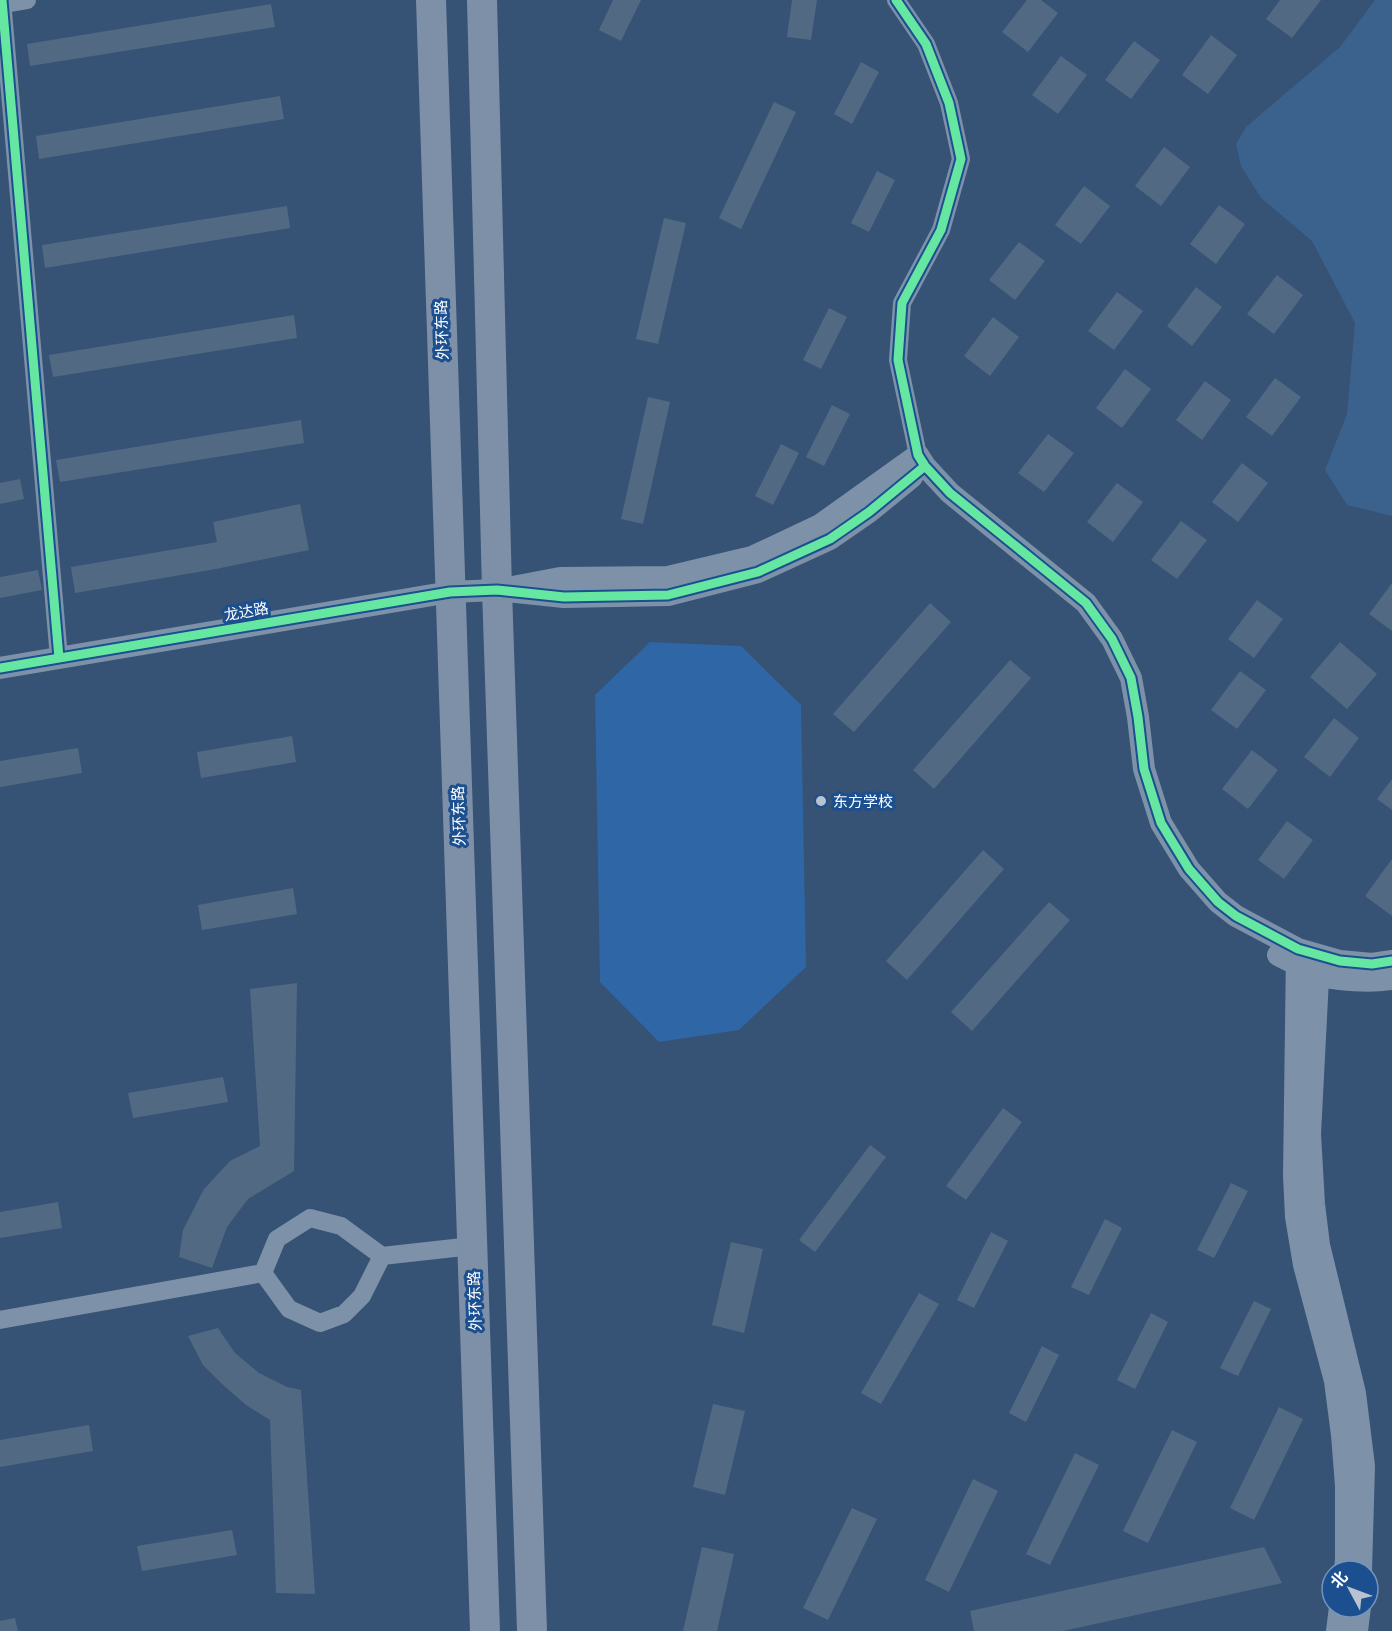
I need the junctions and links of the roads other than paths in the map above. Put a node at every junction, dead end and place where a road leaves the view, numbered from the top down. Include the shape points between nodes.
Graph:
1 (27, 0) edge
2 (431, 0) edge
3 (482, 0) edge
4 (896, 0) edge
5 (3, 2) edge
6 (3, 33) edge
7 (917, 464) junction
8 (497, 590) junction
9 (450, 592) junction
10 (59, 658) junction
11 (0, 668) edge
12 (1297, 957) junction
13 (1392, 961) edge
14 (1319, 966) junction
15 (1392, 979) edge
16 (472, 1246) junction
17 (382, 1256) junction
18 (263, 1273) junction
19 (0, 1320) edge
20 (1346, 1559) edge
21 (1361, 1559) edge
22 (485, 1631) edge
23 (532, 1631) edge

1 - 5 street
2 - 9 highway, 外环东路
3 - 8 highway
4 - 7 street via 926,44 950,103 961,159 941,230 902,303 898,360
5 - 6 street
6 - 10 street
7 - 8 street, 龙达路 via 869,512 830,538 758,572 668,595 564,597
7 - 12 street via 1086,603 1112,639 1131,678 1144,769 1161,823 1189,868 1218,902
8 - 9 street, 龙达路
8 - 23 highway
9 - 10 street, 龙达路
9 - 16 highway, 外环东路
10 - 11 street, 龙达路
12 - 14 street
12 - 20 street via 1296,1217 1304,1265 1335,1382 1346,1486
13 - 14 street via 1340,961
14 - 15 street via 1342,979
14 - 21 street via 1310,1134 1314,1204 1319,1245 1355,1393 1364,1466
16 - 17 street
16 - 22 highway, 外环东路
17 - 18 street via 341,1226 310,1218 277,1239
17 - 18 street via 362,1296 344,1314 320,1323 289,1310
18 - 19 street

